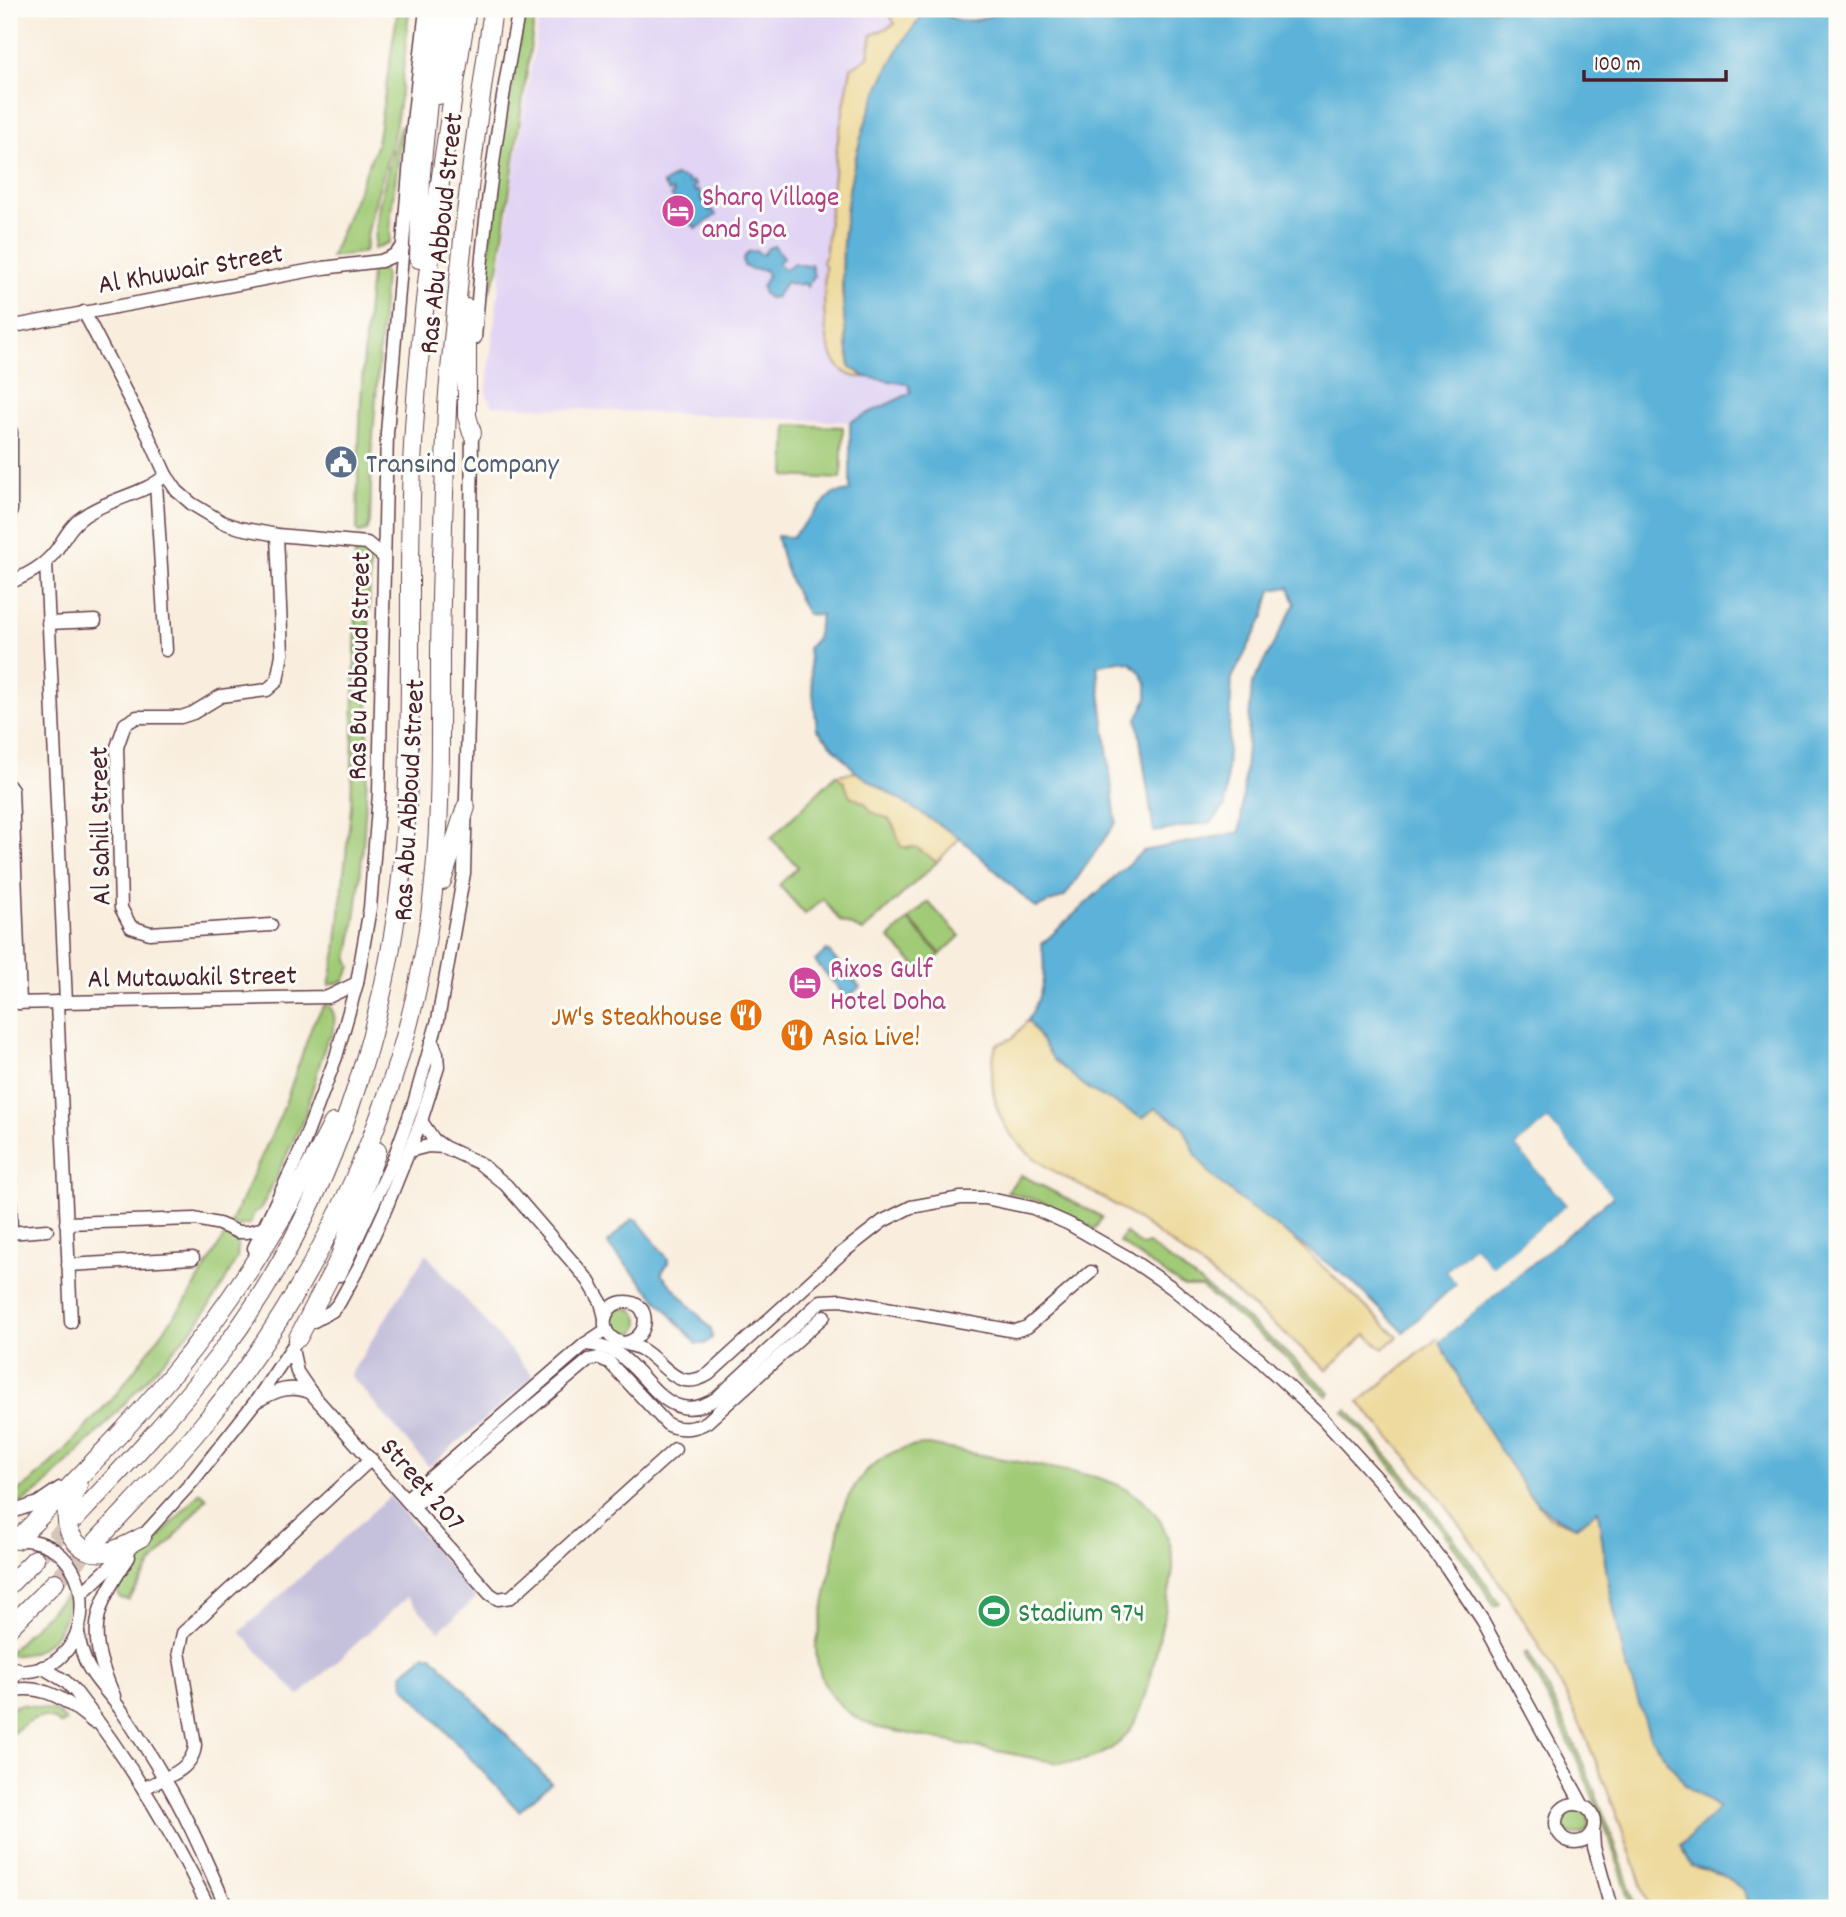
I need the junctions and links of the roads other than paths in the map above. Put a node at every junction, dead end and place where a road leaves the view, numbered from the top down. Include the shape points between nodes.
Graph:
1 (426, 9) edge
2 (437, 9) edge
3 (451, 9) edge
4 (467, 9) edge
5 (493, 9) edge
6 (519, 9) edge
7 (467, 194) junction
8 (403, 247) junction
9 (419, 257) junction
10 (381, 261) junction
11 (400, 275) junction
12 (423, 307) junction
13 (84, 312) junction
14 (9, 327) edge
15 (9, 429) edge
16 (472, 433) junction
17 (161, 479) junction
18 (9, 517) edge
19 (385, 528) junction
20 (277, 535) junction
21 (367, 543) junction
22 (384, 557) junction
23 (46, 562) junction
24 (9, 583) edge
25 (95, 621) dead end
26 (48, 623) junction
27 (166, 650) dead end
28 (9, 786) edge
29 (466, 807) junction
30 (431, 914) junction
31 (271, 926) dead end
32 (13, 942) edge
33 (357, 983) junction
34 (328, 997) junction
35 (61, 1002) junction
36 (14, 1003) edge
37 (349, 1016) junction
38 (432, 1041) junction
39 (398, 1062) junction
40 (363, 1063) junction
41 (421, 1121) junction
42 (9, 1144) edge
43 (444, 1147) junction
44 (409, 1151) junction
45 (66, 1223) junction
46 (226, 1227) junction
47 (265, 1228) junction
48 (47, 1230) dead end
49 (10, 1233) edge
50 (251, 1255) junction
51 (193, 1258) dead end
52 (68, 1265) junction
53 (1091, 1272) dead end
54 (588, 1280) junction
55 (229, 1298) junction
56 (624, 1302) junction
57 (824, 1316) dead end
58 (314, 1321) junction
59 (71, 1322) dead end
60 (644, 1329) junction
61 (606, 1332) junction
62 (295, 1343) junction
63 (624, 1343) junction
64 (659, 1361) junction
65 (312, 1394) junction
66 (256, 1401) junction
67 (675, 1449) dead end
68 (371, 1459) junction
69 (86, 1470) junction
70 (410, 1503) junction
71 (9, 1513) edge
72 (76, 1518) tunnel mouth
73 (142, 1537) junction
74 (13, 1540) edge
75 (96, 1542) tunnel mouth
76 (35, 1559) tunnel mouth
77 (55, 1582) tunnel mouth
78 (9, 1585) edge
79 (82, 1593) junction
80 (9, 1628) edge
81 (78, 1632) junction
82 (42, 1667) junction
83 (11, 1673) edge
84 (9, 1691) edge
85 (120, 1709) junction
86 (103, 1731) junction
87 (1561, 1769) junction
88 (164, 1778) junction
89 (144, 1788) junction
90 (1582, 1804) junction
91 (1559, 1811) junction
92 (1592, 1831) junction
93 (1570, 1842) junction
94 (1601, 1874) junction
95 (209, 1908) edge
96 (227, 1908) edge
97 (1611, 1908) edge

1 - 8 street, Ras Bu Abboud Street
2 - 9 highway via 421,173
3 - 9 highway
4 - 12 highway, Ras Abu Abboud Street
5 - 7 highway, Ras Abu Abboud Street
6 - 16 street via 500,106 480,254
7 - 16 highway via 467,416
7 - 30 highway, Ras Abu Abboud Street via 447,402 440,595 440,804
8 - 10 street, Al Khuwair Street
8 - 11 street, Ras Bu Abboud Street
9 - 12 highway via 417,278
10 - 11 street
10 - 13 street, Al Khuwair Street
11 - 19 street, Ras Bu Abboud Street via 387,433
12 - 40 highway, Ras Abu Abboud Street via 412,469 405,834 395,926
13 - 14 street, Al Khuwair Street
13 - 17 street via 147,433
15 - 18 street
16 - 29 street
17 - 20 street via 206,514 240,528
17 - 23 street via 83,516
17 - 27 street
19 - 21 street
19 - 22 street, Ras Bu Abboud Street
20 - 21 street
20 - 31 street, Al Sahill Street via 282,653 277,681 267,690 221,696 181,717 137,718 125,724 117,747 121,908 131,927 150,933
21 - 22 street
22 - 33 street, Ras Bu Abboud Street via 376,848
23 - 24 street
23 - 26 street
25 - 26 street
26 - 35 street
28 - 32 street
29 - 30 highway
29 - 38 street via 464,873
30 - 39 highway, Ras Abu Abboud Street
32 - 36 street
33 - 34 street, Al Mutawakil Street
33 - 37 street, Ras Bu Abboud Street
34 - 35 street, Al Mutawakil Street
34 - 37 street, Al Mutawakil Street
35 - 36 street, Al Mutawakil Street
35 - 45 street, Al Mutawakil Street
37 - 47 street, Ras Bu Abboud Street via 318,1107
38 - 41 street via 438,1067
38 - 58 street via 393,1163 355,1247
39 - 62 highway via 379,1145 347,1240
39 - 75 highway, Ras Abu Abboud Street via 351,1186 273,1327 206,1421
40 - 55 highway via 323,1144 255,1263
40 - 72 highway, Ras Abu Abboud Street via 311,1203 260,1296 156,1433
41 - 43 street via 429,1136
41 - 44 street
42 - 49 street
43 - 44 street
43 - 54 street via 497,1176
44 - 58 street via 339,1303
45 - 46 street via 195,1219
45 - 52 street, Al Mutawakil Street
46 - 47 street via 247,1233
46 - 50 street
47 - 50 street, Ras Bu Abboud Street
48 - 49 street
50 - 55 street, Ras Bu Abboud Street
51 - 52 street
52 - 59 street, Al Mutawakil Street
53 - 61 street via 1027,1327 1015,1331 841,1300 821,1301 717,1398 698,1406 665,1401 620,1356
54 - 56 street
54 - 61 street via 601,1302
55 - 69 highway via 170,1377
56 - 60 street via 641,1310
56 - 61 street via 611,1307
57 - 70 street via 703,1424 676,1428 662,1421 609,1362 589,1360
58 - 62 street
60 - 63 street
60 - 64 street
61 - 63 street
61 - 70 street via 585,1344
62 - 65 street via 297,1372
62 - 66 street
63 - 64 street
64 - 87 street via 672,1376 700,1380 862,1236 911,1208 985,1198 1046,1213 1171,1287 1259,1359 1332,1429 1385,1487 1447,1568 1483,1622
65 - 66 street via 288,1388
65 - 68 street, Street 207
66 - 73 street
67 - 70 street, Street 207 via 512,1597 502,1600 490,1594
68 - 70 street, Street 207
68 - 88 street via 183,1633 179,1652 194,1756
69 - 71 street via 38,1503
69 - 73 highway via 67,1513 76,1543 99,1553
69 - 74 highway
73 - 79 street
73 - 85 street via 109,1587 97,1617 95,1636 101,1666
74 - 79 street via 52,1549 66,1561
76 - 78 highway
77 - 80 highway
79 - 81 street
81 - 82 street via 63,1653
81 - 85 street via 85,1664
82 - 83 street
82 - 86 street via 75,1691
84 - 86 street via 34,1689 60,1697
85 - 88 street
86 - 89 street
87 - 90 street
87 - 91 street
88 - 89 street
88 - 96 street
89 - 95 street
90 - 91 street via 1569,1804
90 - 92 street via 1594,1818
91 - 93 street via 1557,1829
92 - 93 street via 1583,1840
92 - 94 street
93 - 94 street via 1590,1856
94 - 97 street

